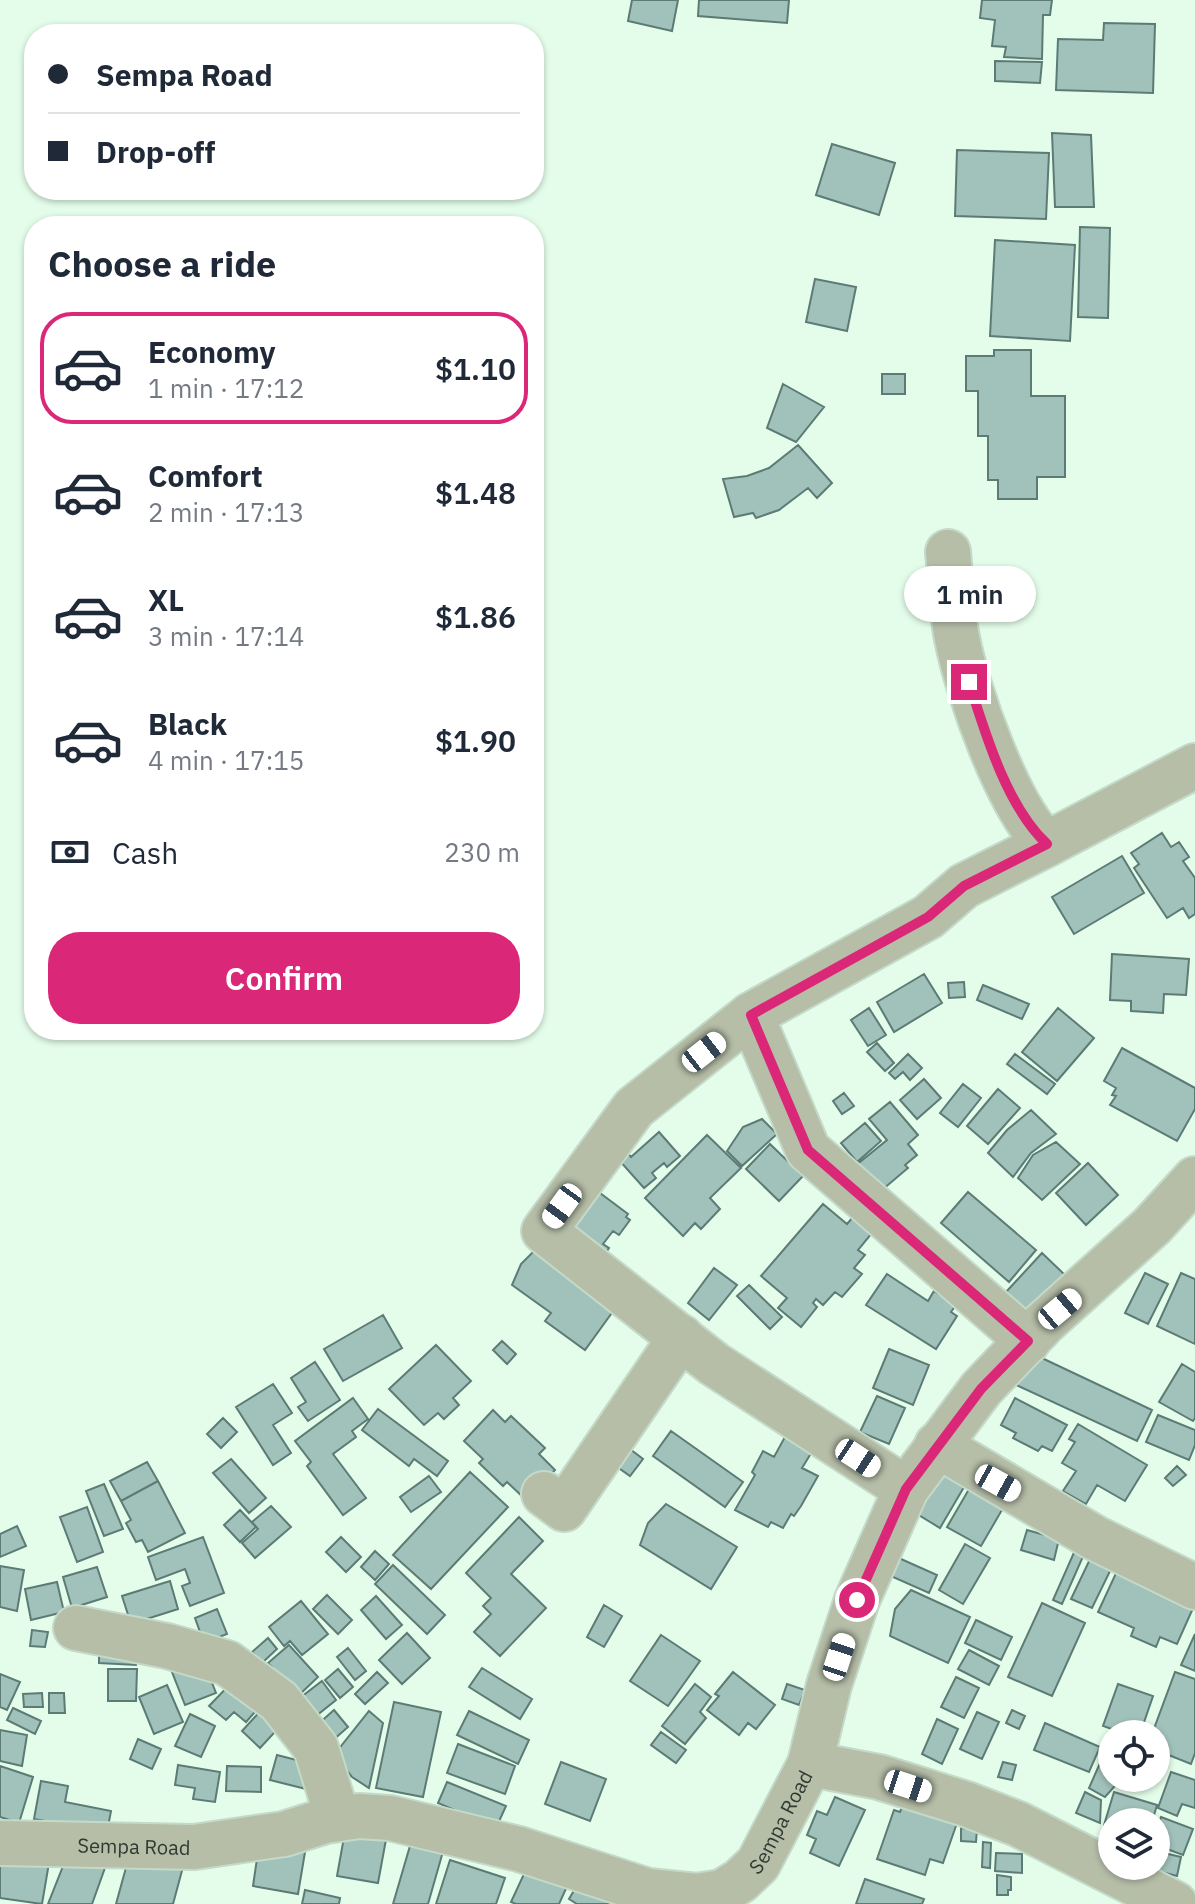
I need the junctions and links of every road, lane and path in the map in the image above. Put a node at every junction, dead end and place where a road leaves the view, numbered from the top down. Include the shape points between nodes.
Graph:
1 (948, 552) dead end
2 (1195, 766) edge
3 (1047, 844) junction
4 (751, 1015) junction
5 (1195, 1179) edge
6 (681, 1337) junction
7 (1028, 1341) junction
8 (937, 1445) junction
9 (906, 1489) junction
10 (544, 1494) dead end
11 (1195, 1587) edge
12 (76, 1628) dead end
13 (810, 1764) junction
14 (338, 1819) junction
15 (0, 1843) edge
16 (642, 1898) edge
17 (698, 1900) edge
18 (1175, 1904) edge

1 - 3 street via 957,638 976,703 1010,792
2 - 3 street
3 - 4 street via 964,886 928,917
4 - 6 street via 634,1108 544,1231
4 - 7 street via 808,1150
5 - 7 street, Sempa Road
6 - 9 street
6 - 10 street via 564,1509
7 - 8 street, Sempa Road
8 - 9 street, Sempa Road
8 - 11 street via 1095,1538
9 - 13 street, Sempa Road via 857,1600
12 - 14 street via 227,1663 279,1701 316,1748
13 - 17 street, Sempa Road via 758,1864 722,1892
13 - 18 street via 879,1777 966,1804 1018,1824
14 - 15 street, Sempa Road via 284,1834 194,1847
14 - 16 street, Sempa Road via 390,1818 519,1849
16 - 17 street, Sempa Road

